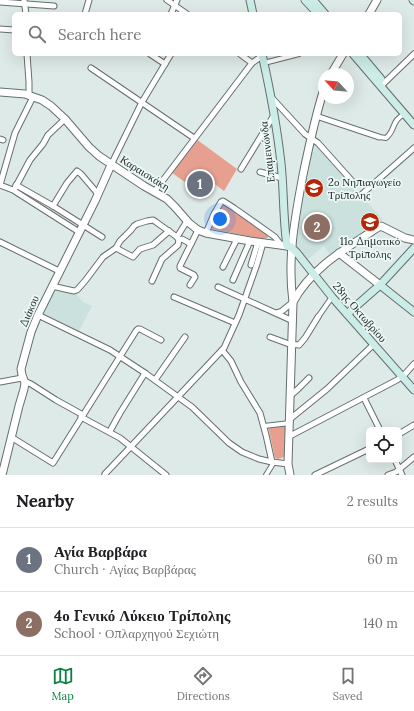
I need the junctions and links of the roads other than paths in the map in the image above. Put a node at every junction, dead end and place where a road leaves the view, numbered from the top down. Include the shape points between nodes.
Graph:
1 (89, 0) edge
2 (167, 0) edge
3 (250, 0) edge
4 (305, 0) edge
5 (313, 0) edge
6 (377, 0) edge
7 (0, 2) edge
8 (25, 2) edge
9 (176, 3) edge
10 (54, 6) dead end
11 (26, 12) edge
12 (86, 12) edge
13 (184, 12) edge
14 (253, 12) edge
15 (316, 12) edge
16 (323, 12) edge
17 (370, 12) edge
18 (0, 29) edge
19 (12, 30) edge
20 (414, 54) edge
21 (27, 56) edge
22 (154, 56) edge
23 (170, 56) edge
24 (243, 56) edge
25 (281, 56) edge
26 (342, 56) edge
27 (355, 56) edge
28 (361, 56) edge
29 (263, 58) edge
30 (252, 63) junction
31 (165, 64) junction
32 (91, 68) dead end
33 (335, 68) edge
34 (382, 84) junction
35 (0, 92) edge
36 (31, 96) junction
37 (271, 98) junction
38 (142, 102) junction
39 (320, 104) edge
40 (405, 114) junction
41 (274, 115) junction
42 (316, 116) junction
43 (66, 119) junction
44 (414, 122) edge
45 (379, 137) joint
46 (194, 138) junction
47 (310, 138) junction
48 (414, 148) edge
49 (111, 165) junction
50 (241, 169) dead end
51 (260, 172) dead end
52 (282, 178) junction
53 (352, 181) dead end
54 (0, 185) edge
55 (16, 185) junction
56 (13, 190) junction
57 (154, 192) junction
58 (98, 194) junction
59 (362, 194) dead end
60 (53, 206) junction
61 (187, 221) junction
62 (83, 225) junction
63 (198, 230) junction
64 (169, 231) junction
65 (79, 232) junction
66 (206, 233) junction
67 (102, 237) dead end
68 (178, 238) junction
69 (236, 238) junction
70 (414, 240) edge
71 (250, 241) junction
72 (0, 242) edge
73 (260, 243) junction
74 (191, 244) junction
75 (286, 246) junction
76 (116, 248) junction
77 (414, 248) edge
78 (339, 253) junction
79 (251, 266) dead end
80 (223, 267) dead end
81 (60, 271) junction
82 (314, 274) junction
83 (233, 280) dead end
84 (152, 281) dead end
85 (190, 285) dead end
86 (380, 285) junction
87 (52, 286) junction
88 (218, 286) dead end
89 (174, 297) dead end
90 (332, 297) junction
91 (244, 298) junction
92 (293, 302) junction
93 (414, 312) edge
94 (276, 313) junction
95 (347, 314) junction
96 (38, 315) junction
97 (318, 317) joint
98 (293, 321) junction
99 (235, 323) junction
100 (185, 337) dead end
101 (270, 338) dead end
102 (161, 340) dead end
103 (374, 344) junction
104 (293, 345) junction
105 (222, 350) junction
106 (119, 356) junction
107 (414, 364) edge
108 (145, 373) junction
109 (402, 376) junction
110 (309, 378) dead end
111 (23, 380) junction
112 (155, 380) junction
113 (0, 382) edge
114 (414, 390) edge
115 (291, 395) junction
116 (178, 396) junction
117 (364, 398) junction
118 (82, 416) junction
119 (290, 421) junction
120 (414, 425) edge
121 (264, 426) junction
122 (378, 427) edge
123 (110, 432) junction
124 (402, 432) edge
125 (290, 436) junction
126 (11, 437) junction
127 (130, 446) junction
128 (366, 450) edge
129 (414, 457) edge
130 (273, 462) junction
131 (396, 463) edge
132 (288, 464) junction
133 (399, 469) junction
134 (105, 474) dead end
135 (2, 475) edge
136 (166, 475) edge
137 (266, 475) edge
138 (290, 475) edge
139 (315, 475) edge
140 (388, 475) edge
141 (402, 475) edge

1 - 12 street
2 - 9 street
3 - 14 main road
4 - 15 main road
5 - 16 main road
6 - 17 street
7 - 8 street
8 - 10 street
8 - 11 street
9 - 13 street
18 - 19 street
20 - 34 street
21 - 36 street
22 - 31 street
23 - 31 street
24 - 30 street
25 - 29 street
26 - 33 street
27 - 34 main road
28 - 34 main road
29 - 30 street
29 - 37 main road, Επαμεινώνδα
30 - 46 street
31 - 38 street
32 - 38 street
34 - 40 main road
34 - 44 main road
35 - 36 street, Καραισκάκη
36 - 43 street, Καραισκάκη via 51,106
36 - 54 street
37 - 41 main road, Επαμεινώνδα
37 - 47 street
38 - 46 street
38 - 49 street
39 - 42 street
40 - 44 main road
40 - 45 street via 399,116 390,135 386,138
41 - 50 street
41 - 52 main road, Επαμεινώνδα
42 - 45 street
42 - 47 street
43 - 49 street, Καραισκάκη via 89,147
43 - 55 street via 48,135
46 - 57 street
47 - 53 street via 318,143
47 - 75 street
48 - 59 street
49 - 57 street, Καραισκάκη
49 - 58 street, Διάκου
51 - 52 street
52 - 75 main road, Επαμεινώνδα
54 - 56 street
55 - 56 street
55 - 60 street
56 - 65 street
57 - 61 street, Καραισκάκη via 170,202
58 - 60 street via 77,171
58 - 62 street, Διάκου
60 - 62 street
61 - 63 street, Καραισκάκη
61 - 68 street
62 - 65 street, Διάκου
62 - 67 street
63 - 66 street, Καραισκάκη
63 - 74 street
64 - 68 street
64 - 76 street via 133,257
64 - 76 street via 153,220 137,224
65 - 81 street, Διάκου
66 - 69 street, Καραισκάκη
66 - 75 street via 217,207 223,201
68 - 74 street
68 - 84 street via 178,245 162,259
69 - 71 street, Καραισκάκη
69 - 80 street
70 - 78 street via 404,238 381,226
71 - 73 street, Καραισκάκη
71 - 83 street
72 - 81 street
73 - 75 street, Καραισκάκη
73 - 79 street
73 - 91 street via 257,264
74 - 85 street via 180,266 194,275
75 - 82 main road, 28ης Οκτωβρίου via 297,253
75 - 92 street
76 - 87 street via 102,257 76,290
77 - 86 main road
78 - 82 street
78 - 86 street
81 - 87 street, Διάκου
82 - 90 main road, 28ης Οκτωβρίου
82 - 92 street
86 - 93 main road
86 - 95 main road
87 - 96 street, Διάκου
88 - 91 street
89 - 99 street
90 - 95 main road, 28ης Οκτωβρίου
90 - 97 street
91 - 94 street
91 - 99 street
92 - 94 street
92 - 98 street
94 - 98 street
95 - 103 main road, 28ης Οκτωβρίου
96 - 106 street
96 - 111 street, Διάκου via 22,364
97 - 104 street via 302,343 298,346
98 - 104 street
99 - 105 street
100 - 112 street
101 - 104 street
102 - 106 street via 138,329
103 - 109 main road, 28ης Οκτωβρίου
103 - 119 street
104 - 115 street
105 - 116 street
105 - 121 street via 231,361 260,413
106 - 108 street
106 - 118 street
107 - 109 street
108 - 112 street
108 - 123 street
109 - 114 main road, 28ης Οκτωβρίου
109 - 117 street
110 - 115 street
111 - 113 street
111 - 118 street
111 - 126 street, Διάκου via 24,389
112 - 116 street
115 - 119 street
116 - 127 street
116 - 130 street via 237,449 254,458
117 - 122 street
117 - 125 street
118 - 123 street
118 - 126 street via 53,463
119 - 121 street
119 - 125 street
120 - 124 street
121 - 130 street
123 - 127 street
125 - 132 street
126 - 135 street, Διάκου
127 - 134 street
127 - 136 street
128 - 139 street
129 - 133 street
130 - 132 street
130 - 137 street
131 - 133 street
132 - 138 street
133 - 140 street
133 - 141 street

